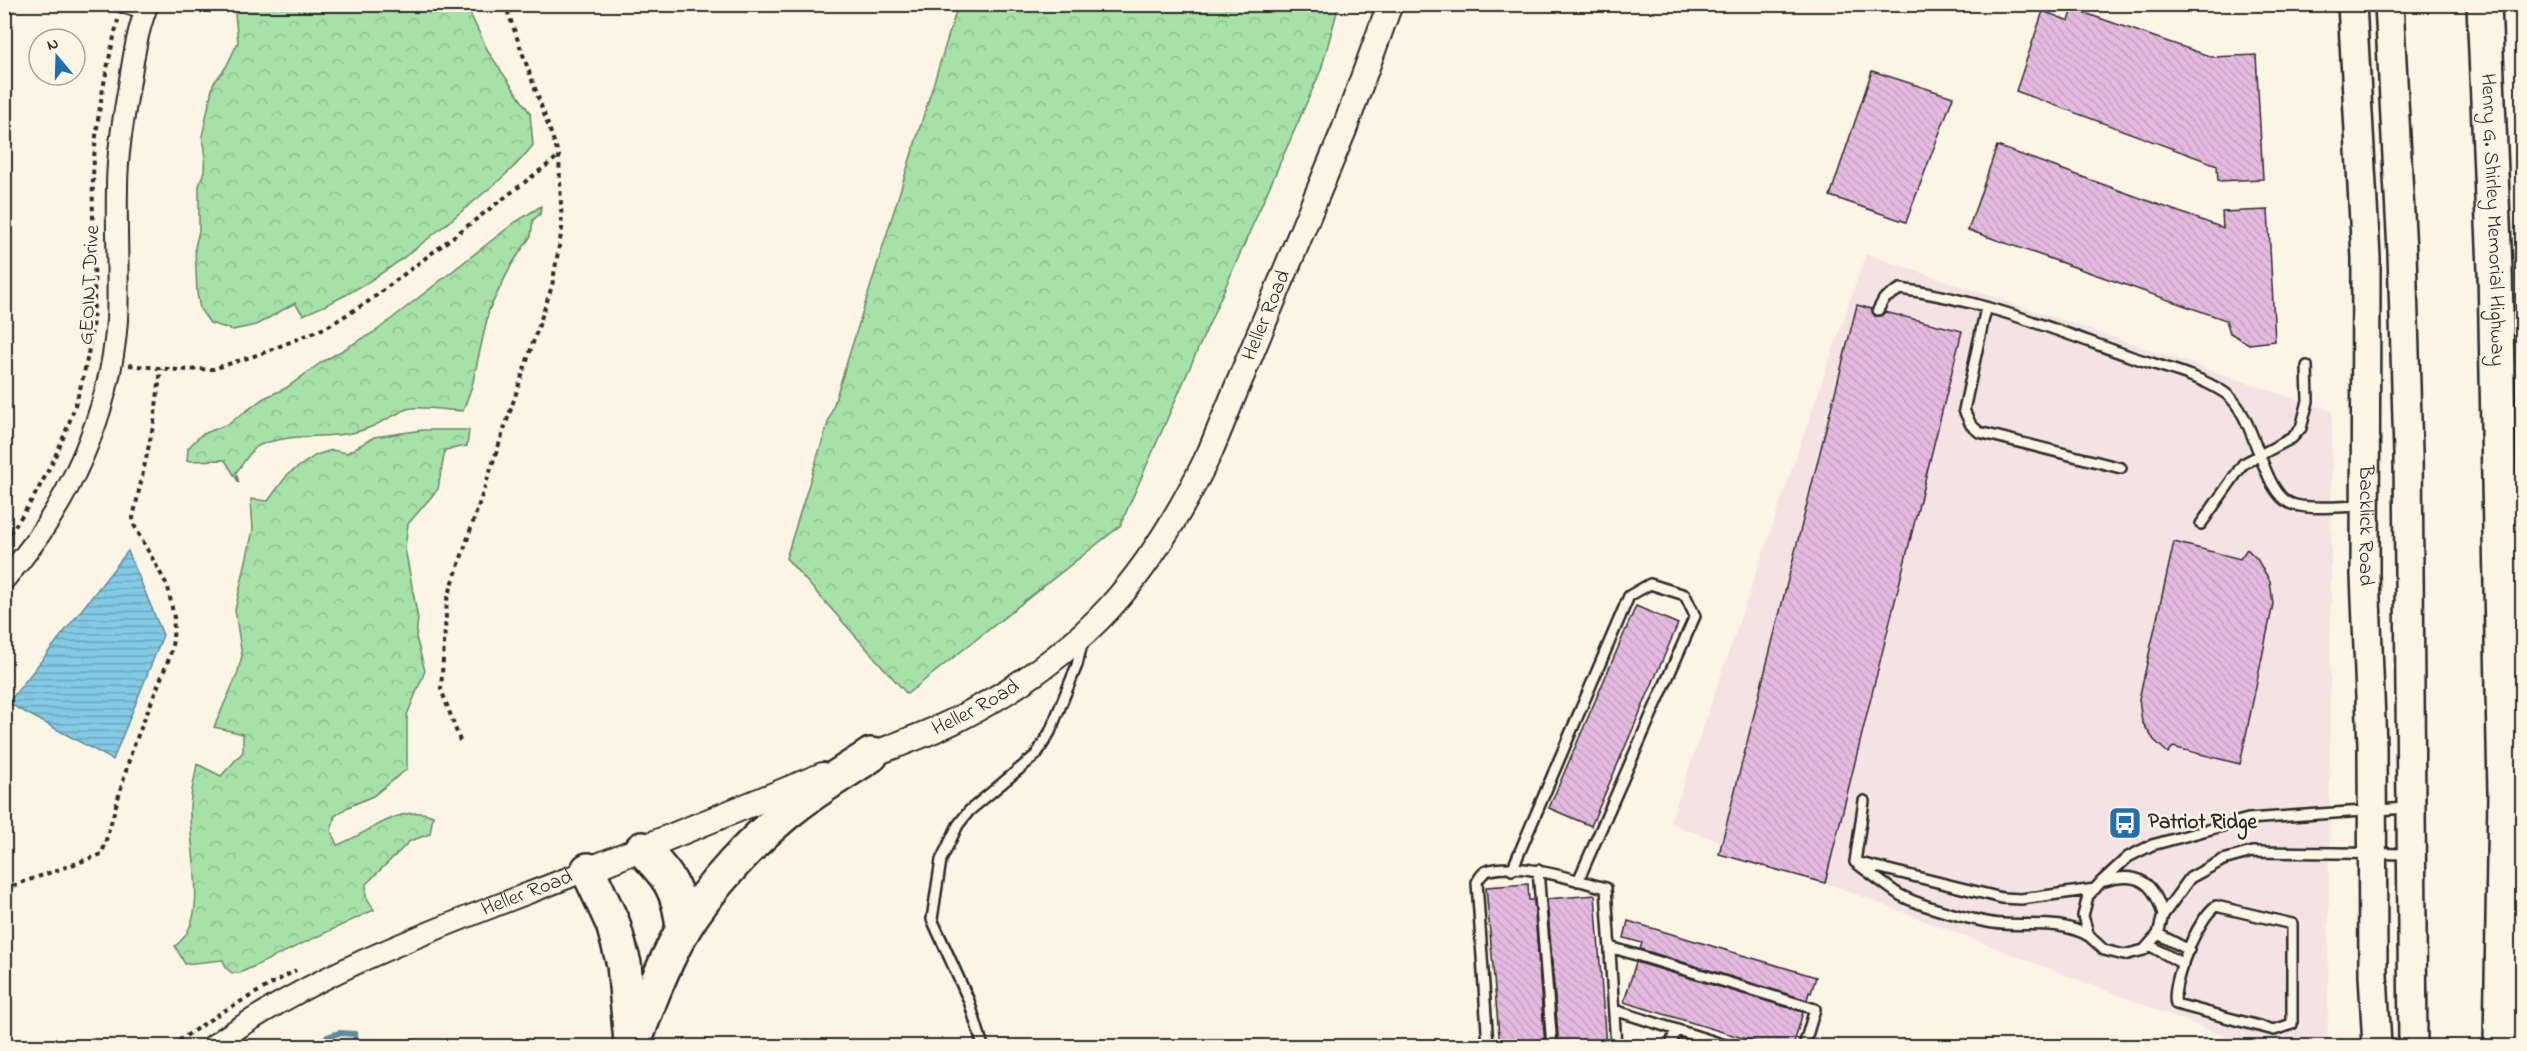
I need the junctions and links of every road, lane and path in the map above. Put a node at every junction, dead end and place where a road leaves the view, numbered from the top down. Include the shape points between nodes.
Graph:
1 (9, 4) edge
2 (506, 4) edge
3 (1390, 4) edge
4 (2352, 4) edge
5 (2389, 4) edge
6 (2484, 4) edge
7 (117, 6) edge
8 (4, 9) edge
9 (146, 9) edge
10 (559, 156) junction
11 (1986, 308) junction
12 (1878, 310) dead end
13 (110, 362) junction
14 (2307, 366) dead end
15 (161, 369) junction
16 (2261, 454) junction
17 (2121, 468) dead end
18 (2366, 506) junction
19 (2200, 524) dead end
20 (4, 541) edge
21 (4, 580) edge
22 (1079, 640) junction
23 (460, 741) dead end
24 (871, 755) junction
25 (1864, 801) dead end
26 (2410, 808) junction
27 (2371, 809) junction
28 (642, 849) junction
29 (2370, 854) junction
30 (2411, 854) junction
31 (1855, 862) junction
32 (588, 870) junction
33 (1512, 870) junction
34 (1539, 870) junction
35 (1578, 881) junction
36 (2102, 881) junction
37 (4, 889) edge
38 (2094, 890) junction
39 (2163, 915) junction
40 (683, 930) junction
41 (2158, 934) junction
42 (2089, 936) junction
43 (2149, 945) junction
44 (1610, 947) junction
45 (2189, 950) junction
46 (2183, 964) junction
47 (1614, 1010) junction
48 (1676, 1030) junction
49 (212, 1047) edge
50 (632, 1047) edge
51 (983, 1047) edge
52 (1488, 1047) edge
53 (1552, 1047) edge
54 (1616, 1047) edge
55 (1671, 1047) edge
56 (1728, 1047) edge
57 (1804, 1047) edge
58 (2377, 1047) edge
59 (2413, 1047) edge
60 (2500, 1047) edge

1 - 8 lane
2 - 10 path
3 - 22 street, Heller Road via 1344,130 1210,452 1155,552 1115,603
4 - 18 main road, Backlick Road via 2366,258
5 - 26 main road, Backlick Road via 2408,453
6 - 60 highway, Henry G. Shirley Memorial Highway via 2499,434 2505,794
7 - 9 lane
7 - 20 path via 94,159 93,320 84,376 53,466 24,516
9 - 13 street, GEOINT Drive via 121,130 116,322
10 - 15 path via 369,301 327,327 213,369
10 - 23 path via 562,229 552,286 447,600 441,689
11 - 12 lane via 1900,289 1884,299
11 - 16 lane via 2226,394 2243,413
11 - 17 lane via 1964,410 1971,425 1979,432
13 - 15 path
13 - 21 street, GEOINT Drive via 97,416 77,470 46,524
14 - 16 lane via 2308,401 2301,428 2292,438
15 - 37 path via 133,518 170,597 174,618 170,656 132,750 102,854
16 - 18 lane via 2273,486 2295,506
16 - 19 lane via 2243,464
18 - 27 main road, Backlick Road
22 - 24 street, Heller Road via 1026,682 958,719
22 - 51 lane via 1077,665 1050,732 1036,755 963,818 948,840 941,860 933,919 969,1001
24 - 28 street, Heller Road
24 - 40 highway via 798,804 758,839
25 - 31 lane
26 - 27 lane
26 - 30 main road, Backlick Road
27 - 29 main road, Backlick Road
27 - 36 lane via 2248,819 2211,828 2152,845 2128,857
28 - 32 street, Heller Road
28 - 40 highway via 675,889 681,904
29 - 30 lane
29 - 39 lane via 2252,852 2223,860 2190,878
29 - 58 main road, Backlick Road
30 - 59 main road, Backlick Road
31 - 38 lane via 2002,898
31 - 42 lane via 1902,896 1921,903 1984,921 2054,924
32 - 49 street, Heller Road via 374,955 303,988
32 - 50 highway via 612,924 624,964
33 - 34 lane
33 - 35 lane via 1629,596 1650,584 1685,595 1695,616
33 - 52 lane via 1490,870 1477,882
34 - 35 lane
34 - 53 lane
35 - 44 lane via 1606,888
36 - 38 lane
36 - 39 lane via 2122,876 2142,880 2157,895
38 - 42 lane via 2088,896 2083,916
39 - 41 lane
40 - 50 highway via 660,972
41 - 43 lane
41 - 45 lane
42 - 43 lane via 2104,951 2124,955
43 - 46 lane
44 - 47 lane
44 - 57 lane via 1815,1009
45 - 46 lane
45 - 46 lane via 2200,924 2216,906 2292,924 2292,1024 2274,1030 2176,1004 2174,997
47 - 48 lane
47 - 54 lane
48 - 55 lane
48 - 56 lane

